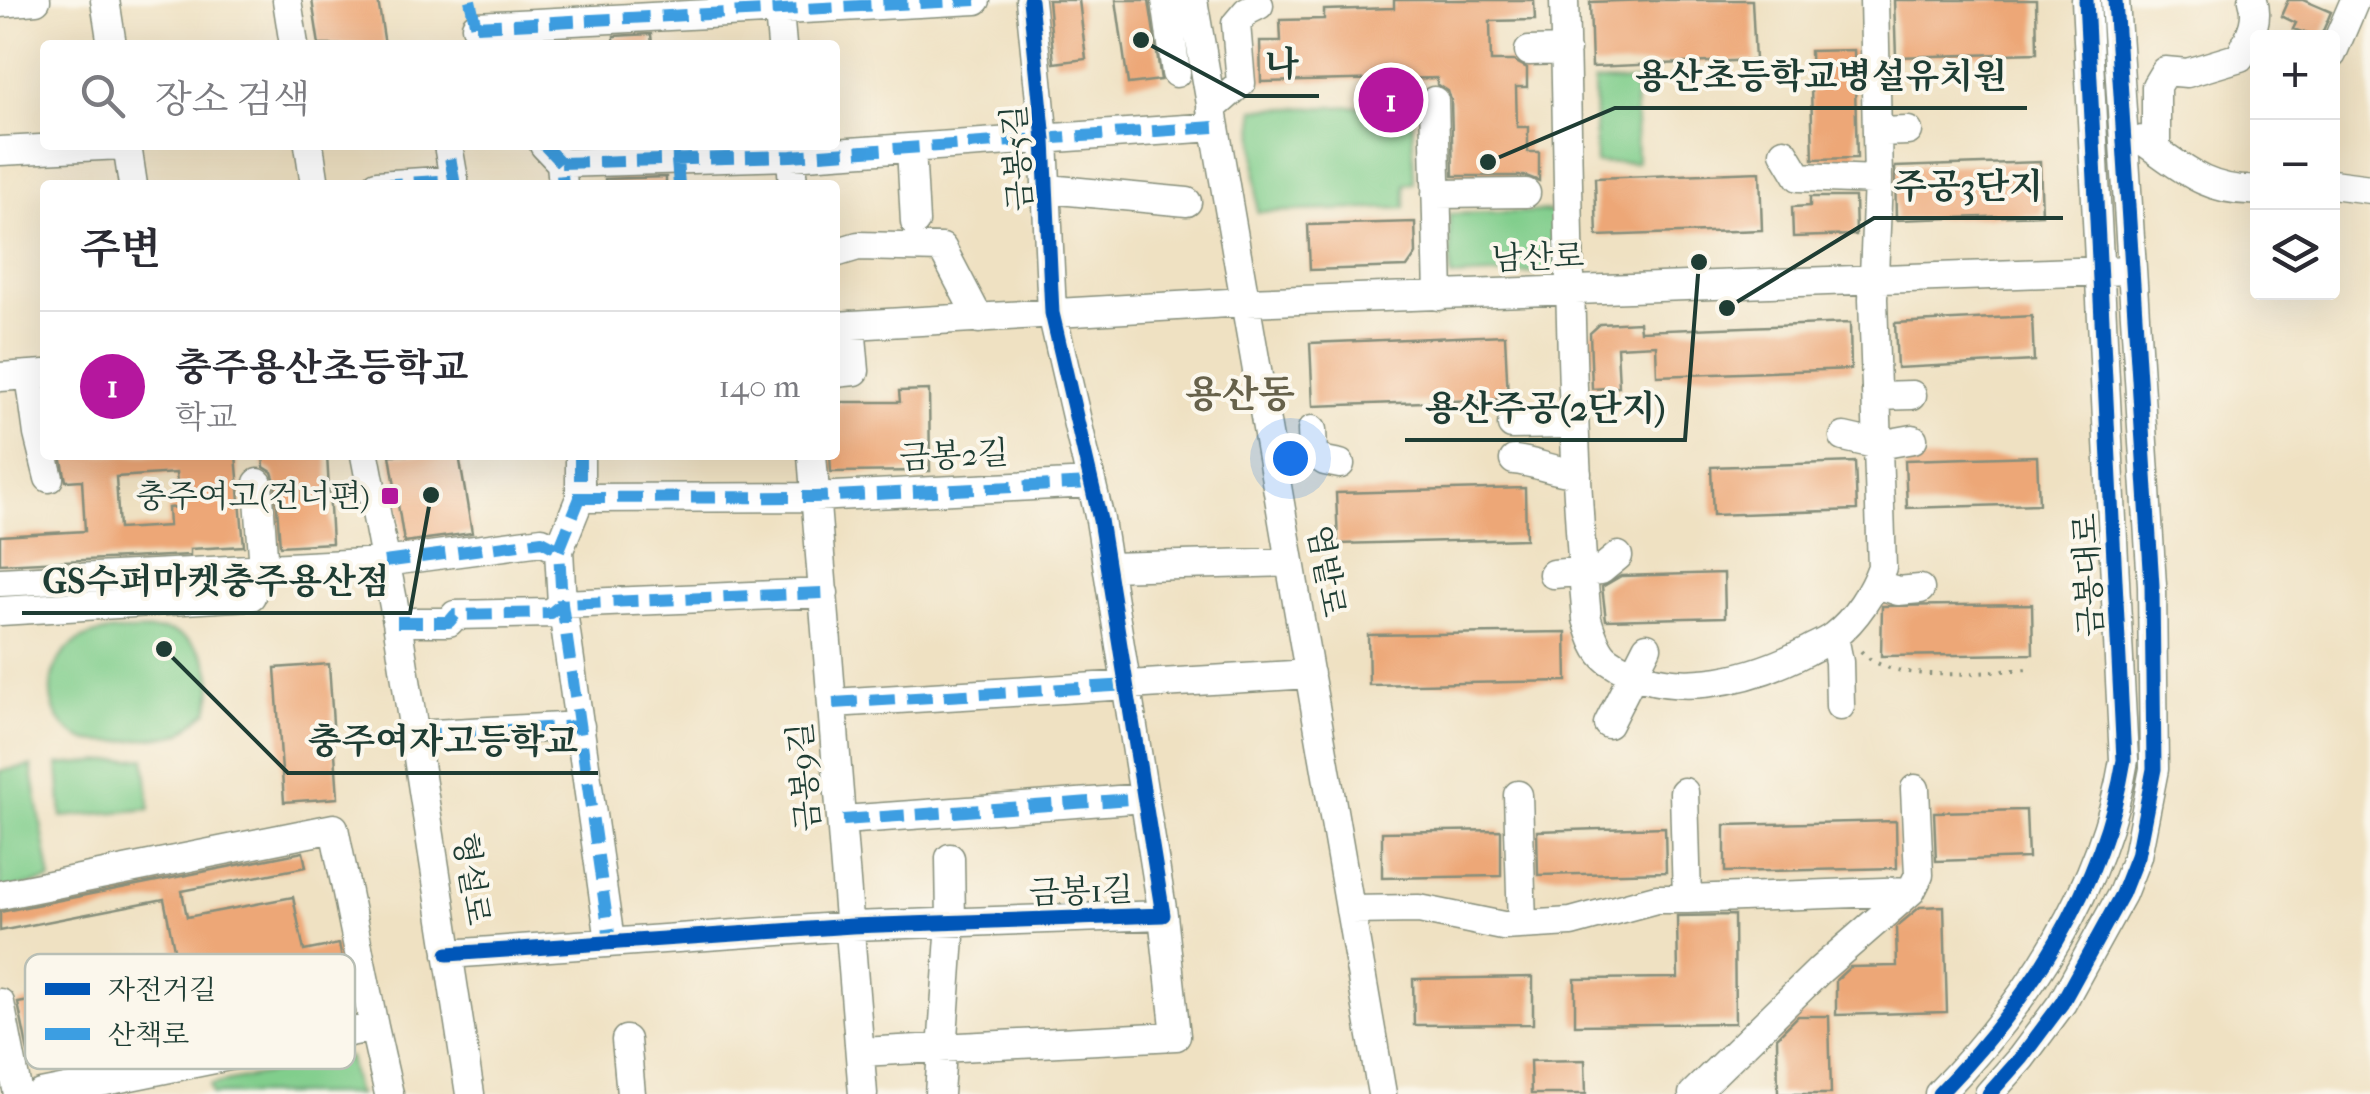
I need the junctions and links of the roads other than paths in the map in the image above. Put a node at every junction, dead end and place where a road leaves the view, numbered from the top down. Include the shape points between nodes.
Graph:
1 (105, 0) edge
2 (287, 0) edge
3 (976, 0) edge
4 (1030, 0) edge
5 (1166, 0) edge
6 (1192, 0) edge
7 (1564, 0) edge
8 (1874, 0) edge
9 (2086, 0) edge
10 (2115, 0) edge
11 (2253, 0) edge
12 (2355, 0) edge
13 (778, 5) edge
14 (1259, 5) dead end
15 (475, 24) edge
16 (668, 31) edge
17 (2340, 35) edge
18 (111, 40) edge
19 (293, 40) edge
20 (782, 40) edge
21 (1566, 50) junction
22 (1529, 51) dead end
23 (1176, 73) dead end
24 (1434, 101) dead end
25 (2121, 116) junction
26 (1213, 118) junction
27 (1908, 131) dead end
28 (1877, 132) junction
29 (1044, 140) junction
30 (911, 148) junction
31 (840, 149) edge
32 (40, 150) edge
33 (126, 150) edge
34 (310, 150) edge
35 (449, 150) edge
36 (790, 150) edge
37 (2156, 150) junction
38 (0, 152) edge
39 (1784, 152) dead end
40 (678, 163) edge
41 (556, 164) edge
42 (132, 180) edge
43 (314, 180) edge
44 (456, 180) edge
45 (793, 180) edge
46 (1878, 180) junction
47 (2340, 185) edge
48 (1048, 188) junction
49 (2370, 189) edge
50 (2250, 190) edge
51 (1526, 193) dead end
52 (1436, 194) junction
53 (1188, 202) dead end
54 (916, 222) dead end
55 (840, 251) edge
56 (2130, 270) junction
57 (2100, 272) junction
58 (1874, 279) junction
59 (1570, 291) junction
60 (1439, 296) junction
61 (1246, 302) junction
62 (1052, 313) junction
63 (979, 318) junction
64 (843, 325) edge
65 (840, 372) edge
66 (38, 374) edge
67 (0, 376) edge
68 (1912, 395) dead end
69 (1877, 396) junction
70 (1573, 424) junction
71 (1512, 425) dead end
72 (1312, 430) dead end
73 (1844, 437) dead end
74 (1913, 439) dead end
75 (40, 442) edge
76 (1879, 446) junction
77 (44, 460) edge
78 (366, 460) edge
79 (580, 460) edge
80 (812, 460) edge
81 (1514, 460) dead end
82 (1340, 464) dead end
83 (1576, 473) junction
84 (49, 478) dead end
85 (258, 483) dead end
86 (1092, 483) junction
87 (814, 497) junction
88 (580, 498) junction
89 (559, 550) junction
90 (1618, 556) dead end
91 (384, 562) junction
92 (1290, 562) junction
93 (1108, 567) junction
94 (257, 570) junction
95 (1583, 572) junction
96 (1553, 574) dead end
97 (0, 582) edge
98 (1876, 584) junction
99 (1920, 589) dead end
100 (824, 593) junction
101 (562, 604) junction
102 (0, 611) edge
103 (397, 622) junction
104 (1838, 633) junction
105 (1648, 647) dead end
106 (1310, 674) junction
107 (1636, 674) junction
108 (1127, 684) junction
109 (833, 702) junction
110 (1840, 706) dead end
111 (1608, 724) dead end
112 (580, 726) junction
113 (414, 735) junction
114 (1914, 788) dead end
115 (1684, 792) dead end
116 (1518, 795) dead end
117 (1144, 798) junction
118 (843, 820) junction
119 (950, 858) dead end
120 (1911, 891) junction
121 (0, 895) edge
122 (1686, 899) junction
123 (1350, 910) junction
124 (1163, 916) junction
125 (952, 922) junction
126 (1522, 925) junction
127 (852, 926) junction
128 (610, 941) junction
129 (448, 954) junction
130 (0, 1003) edge
131 (374, 1027) junction
132 (355, 1031) edge
133 (626, 1040) dead end
134 (941, 1050) junction
135 (860, 1052) junction
136 (165, 1069) edge
137 (18, 1094) edge
138 (40, 1094) edge
139 (389, 1094) edge
140 (470, 1094) edge
141 (632, 1094) edge
142 (863, 1094) edge
143 (939, 1094) edge
144 (1382, 1094) edge
145 (1692, 1094) edge
146 (1938, 1094) edge
147 (1989, 1094) edge

1 - 18 street
2 - 19 street
3 - 13 street
4 - 29 street, 금봉5길
5 - 23 street
6 - 26 street, 염밭로
7 - 21 street
8 - 28 street via 1887,92
9 - 57 street, 금봉대로
10 - 25 street, 금봉대로
11 - 37 street via 2253,30 2240,57 2187,73 2165,72 2156,86
12 - 17 street
13 - 16 street
13 - 20 street
14 - 26 street via 1236,24 1240,83
15 - 16 street
21 - 22 street
21 - 59 street
24 - 52 street
25 - 37 street
25 - 56 street, 금봉대로
26 - 29 street
26 - 61 street, 염밭로
27 - 28 street
28 - 46 street
29 - 30 street
29 - 48 street, 금봉5길
30 - 31 street
30 - 54 street
32 - 38 street
33 - 42 street
34 - 43 street
35 - 44 street
36 - 40 street
36 - 45 street
37 - 50 street via 2208,185
39 - 46 street via 1798,177
40 - 41 street
46 - 58 street
47 - 49 street
48 - 53 street
48 - 62 street, 금봉5길
51 - 52 street
52 - 60 street
55 - 63 street via 942,248
56 - 57 street, 남산로
56 - 147 street, 금봉대로 via 2152,585 2156,708 2148,810 2122,894 2094,947 2042,1030
57 - 58 street, 남산로
57 - 146 street, 금봉대로 via 2123,740 2117,804 2086,888 2023,995
58 - 59 street, 남산로
58 - 69 street
59 - 60 street, 남산로
59 - 70 street
60 - 61 street, 남산로
61 - 62 street, 남산로
61 - 92 street, 염밭로
62 - 63 street, 남산로
62 - 86 street, 금봉1길
63 - 64 street, 남산로
64 - 65 street via 855,371
66 - 67 street
66 - 75 street
68 - 69 street
69 - 76 street
70 - 71 street
70 - 83 street
72 - 82 street via 1313,453
73 - 76 street
74 - 76 street
76 - 98 street via 1882,567
77 - 84 street
78 - 91 street, 형설로
79 - 88 street
80 - 87 street, 금봉9길
81 - 83 street
83 - 95 street
85 - 94 street
86 - 87 street, 금봉2길
86 - 93 street, 금봉1길
87 - 88 street, 금봉2길
87 - 100 street, 금봉9길
88 - 89 street
89 - 91 street via 542,540
89 - 101 street
90 - 95 street via 1601,570
91 - 94 street
91 - 103 street, 형설로
92 - 93 street
92 - 106 street, 염밭로
93 - 108 street, 금봉1길
94 - 97 street
94 - 102 street via 252,596
95 - 96 street
95 - 107 street via 1593,637 1605,658
98 - 99 street
98 - 104 street
100 - 101 street
100 - 109 street, 금봉9길
101 - 103 street via 550,613
101 - 112 street
103 - 113 street, 형설로
104 - 107 street via 1782,664 1729,680 1681,683
104 - 110 street
105 - 107 street
106 - 108 street
106 - 123 street, 염밭로
107 - 111 street
108 - 109 street
108 - 117 street, 금봉1길
109 - 118 street, 금봉9길
112 - 113 street
112 - 128 street
113 - 129 street, 형설로
114 - 120 street via 1918,875
115 - 122 street
116 - 126 street
117 - 118 street
117 - 124 street, 금봉1길
118 - 127 street, 금봉9길
119 - 125 street
120 - 122 street
120 - 145 street
121 - 131 street via 334,828
122 - 126 street
123 - 126 street via 1419,909
123 - 144 street, 염밭로
124 - 125 street, 금봉1길
124 - 134 street, 금봉1길 via 1176,1036
125 - 127 street, 금봉1길
125 - 134 street
127 - 128 street, 금봉1길
127 - 135 street, 금봉9길
128 - 129 street, 금봉1길
129 - 140 street, 형설로
130 - 137 street
131 - 132 street
131 - 139 street
133 - 141 street
134 - 135 street, 금봉1길
134 - 143 street
135 - 142 street, 금봉9길
136 - 138 street

